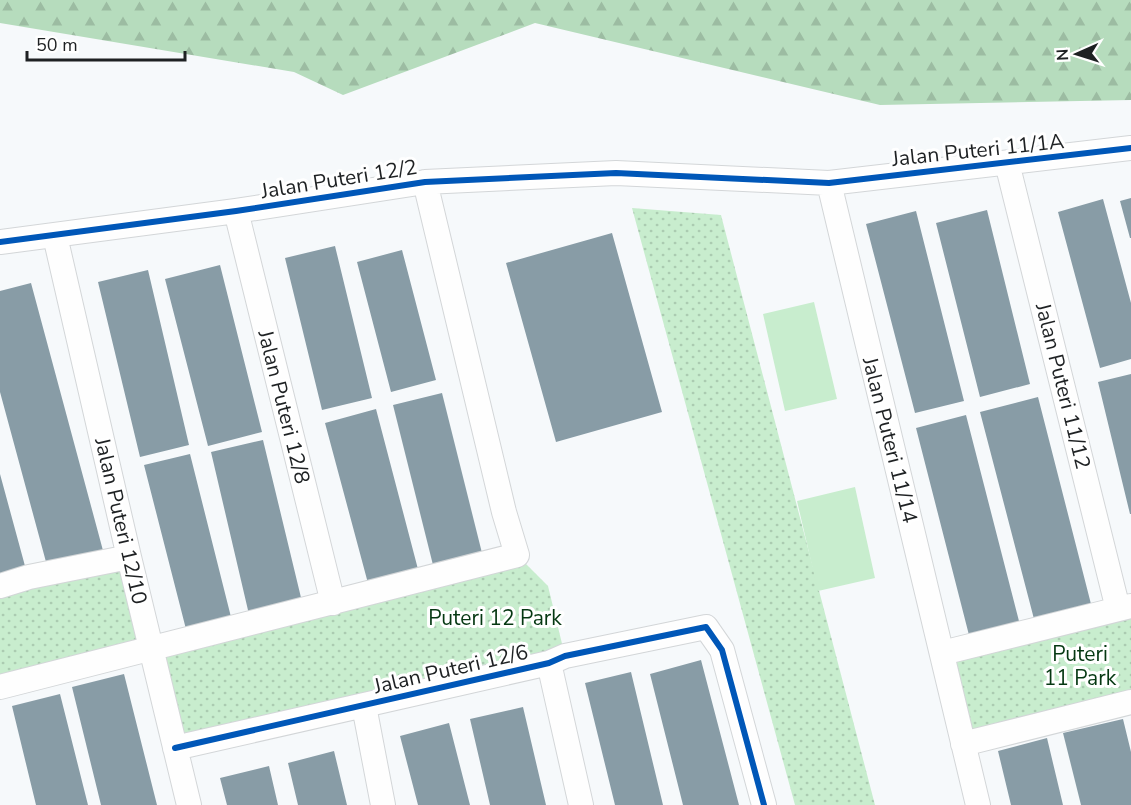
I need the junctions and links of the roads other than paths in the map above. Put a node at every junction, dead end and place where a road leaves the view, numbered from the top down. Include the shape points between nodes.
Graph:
1 (1131, 148) edge
2 (1007, 163) junction
3 (426, 182) junction
4 (829, 183) junction
5 (237, 212) junction
6 (55, 236) junction
7 (0, 242) edge
8 (129, 557) junction
9 (0, 586) edge
10 (333, 603) junction
11 (1125, 607) edge
12 (151, 647) junction
13 (942, 653) junction
14 (549, 663) junction
15 (0, 687) edge
16 (1131, 702) edge
17 (364, 706) junction
18 (963, 744) junction
19 (175, 748) junction
20 (189, 805) edge
21 (384, 805) edge
22 (581, 805) edge
23 (764, 805) edge
24 (978, 805) edge

1 - 2 street, Jalan Puteri 11/1A
2 - 4 street, Jalan Puteri 11/1A
2 - 11 street, Jalan Puteri 11/12
3 - 4 street, Jalan Puteri 12/2 via 616,173
3 - 5 street, Jalan Puteri 12/2
3 - 10 street via 517,555
4 - 13 street, Jalan Puteri 11/14
5 - 6 street, Jalan Puteri 12/2
5 - 10 street, Jalan Puteri 12/8
6 - 7 street, Jalan Puteri 12/2
6 - 8 street, Jalan Puteri 12/10
8 - 9 street
8 - 12 street, Jalan Puteri 12/10
10 - 12 street
11 - 13 street
12 - 15 street
12 - 19 street, Jalan Puteri 12/10
13 - 18 street, Jalan Puteri 11/14
14 - 17 street, Jalan Puteri 12/6
14 - 22 street
14 - 23 street, Jalan Puteri 12/6 via 565,656 706,627 722,650
16 - 18 street
17 - 19 street, Jalan Puteri 12/6
17 - 21 street
18 - 24 street, Jalan Puteri 11/14
19 - 20 street, Jalan Puteri 12/10

